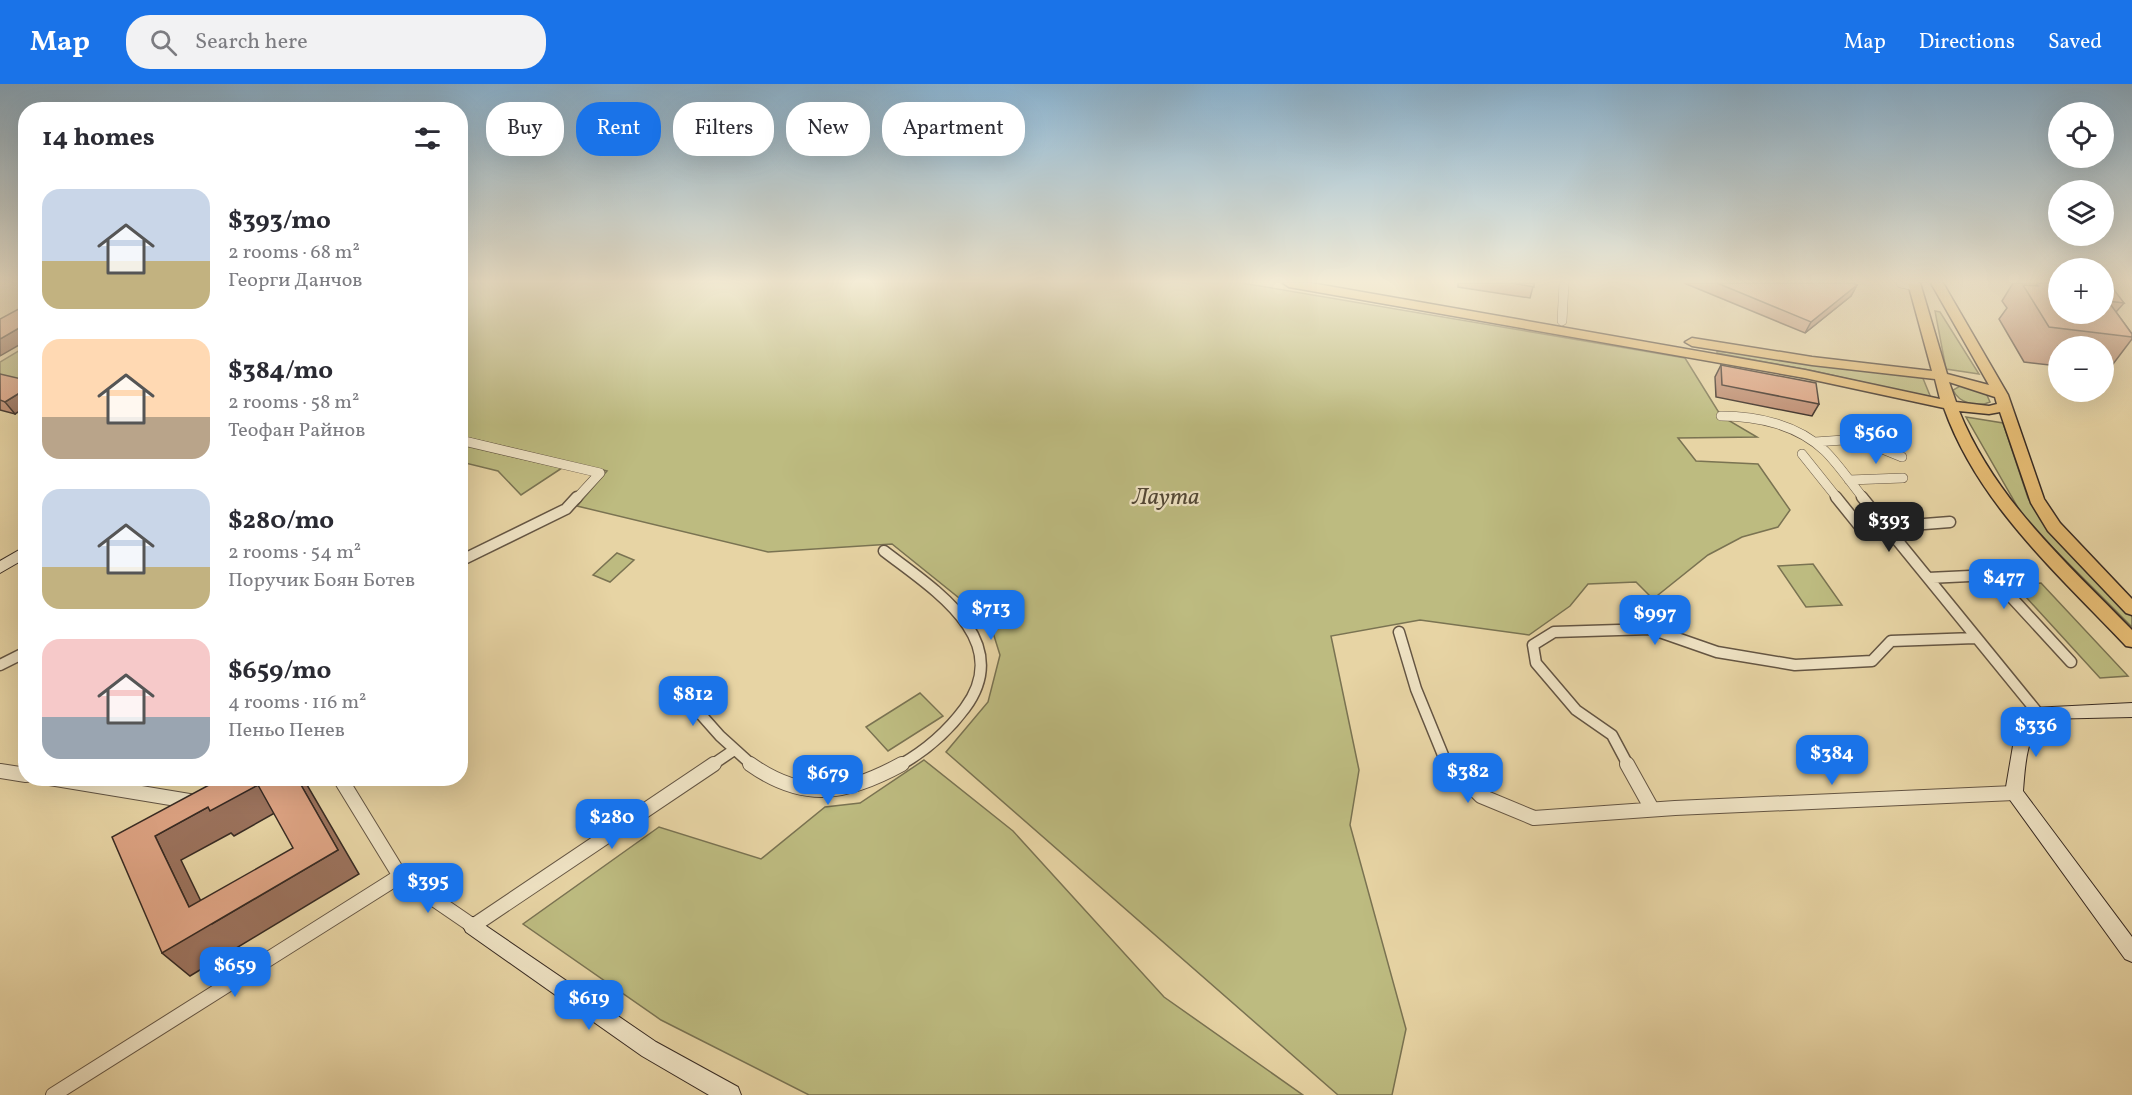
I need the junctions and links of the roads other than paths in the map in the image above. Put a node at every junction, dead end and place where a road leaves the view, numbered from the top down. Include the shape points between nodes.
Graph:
1 (1556, 330) edge
2 (1619, 330) edge
3 (1927, 330) edge
4 (1964, 330) edge
5 (1938, 376) junction
6 (2003, 400) junction
7 (1950, 405) junction
8 (1721, 416) dead end
9 (468, 442) edge
10 (1815, 442) junction
11 (1802, 454) dead end
12 (1902, 457) dead end
13 (1903, 478) dead end
14 (1850, 480) junction
15 (1950, 522) dead end
16 (1886, 526) junction
17 (1861, 528) dead end
18 (884, 551) dead end
19 (18, 556) edge
20 (468, 557) edge
21 (0, 568) edge
22 (1928, 578) junction
23 (2132, 609) edge
24 (1399, 632) dead end
25 (1975, 638) junction
26 (2132, 641) edge
27 (18, 656) edge
28 (2071, 662) dead end
29 (0, 665) edge
30 (673, 683) dead end
31 (2132, 710) edge
32 (2038, 713) junction
33 (734, 750) junction
34 (0, 771) edge
35 (18, 774) edge
36 (98, 786) edge
37 (345, 786) edge
38 (2014, 793) junction
39 (206, 804) edge
40 (1652, 809) junction
41 (400, 876) junction
42 (473, 926) junction
43 (2132, 953) edge
44 (52, 1095) edge
45 (730, 1095) edge

1 - 7 main road
2 - 5 main road via 1804,360
3 - 5 main road
4 - 6 main road
5 - 6 main road via 1971,382
5 - 7 main road
6 - 7 main road via 1980,410
6 - 23 main road via 2036,500 2054,527
7 - 26 main road via 1970,449 2015,519
8 - 10 street via 1766,419
9 - 20 street via 600,473 566,509
10 - 12 street via 1858,439
10 - 14 street
11 - 17 street
13 - 14 street
14 - 16 street
15 - 16 street
16 - 22 street
18 - 33 street via 957,611 969,626 983,669 968,709 889,771 850,788 802,788 776,780
19 - 21 street
22 - 25 street
22 - 28 street via 1991,575
24 - 40 street via 1416,689 1445,760 1481,796 1534,818
25 - 32 street
25 - 40 street via 1891,641 1872,661 1795,665 1718,652 1651,629 1554,632 1533,645 1536,663 1576,710 1612,735
27 - 29 street
30 - 33 street
31 - 32 street
32 - 38 street via 2027,725 2020,744
33 - 42 street
34 - 35 street
36 - 39 street
37 - 41 street
38 - 40 street
38 - 43 street
41 - 42 street
41 - 44 street
42 - 45 street via 650,1049

